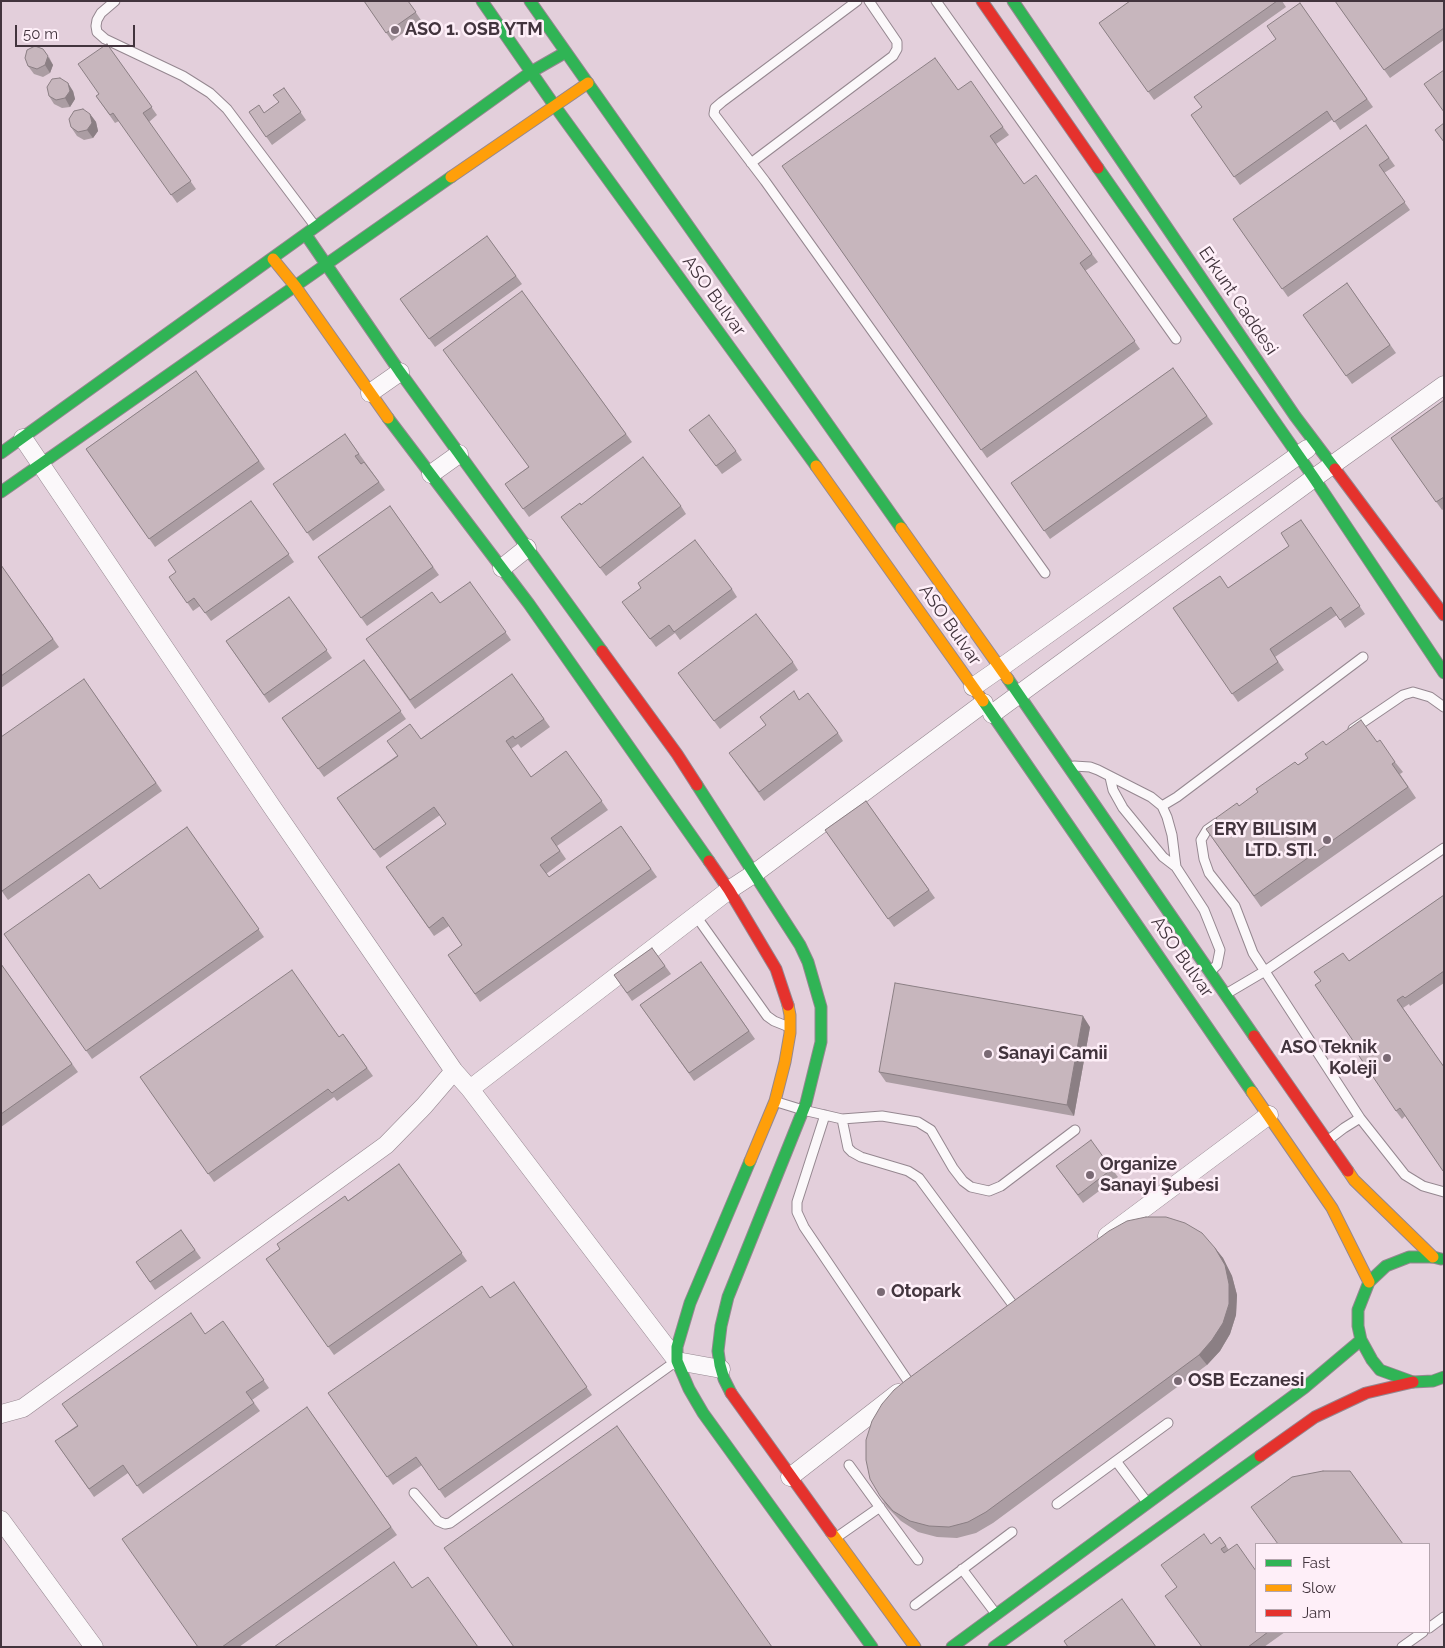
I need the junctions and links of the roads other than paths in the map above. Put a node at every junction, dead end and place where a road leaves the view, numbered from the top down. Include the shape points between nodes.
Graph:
1 (114, 1) edge
2 (482, 1) edge
3 (530, 1) edge
4 (858, 1) edge
5 (869, 1) edge
6 (936, 1) edge
7 (982, 1) edge
8 (1013, 1) edge
9 (566, 52) junction
10 (531, 72) junction
11 (588, 83) junction
12 (554, 105) junction
13 (751, 162) junction
14 (316, 227) junction
15 (306, 234) junction
16 (272, 259) junction
17 (326, 264) junction
18 (295, 286) junction
19 (1176, 339) dead end
20 (400, 372) junction
21 (1444, 385) edge
22 (370, 393) junction
23 (23, 438) junction
24 (1316, 443) junction
25 (1, 453) edge
26 (459, 454) junction
27 (1297, 456) junction
28 (41, 464) junction
29 (1332, 465) junction
30 (431, 474) junction
31 (1314, 478) junction
32 (1, 492) edge
33 (527, 548) junction
34 (502, 568) junction
35 (1045, 573) dead end
36 (1444, 615) edge
37 (1363, 657) dead end
38 (999, 670) junction
39 (1444, 673) edge
40 (973, 687) junction
41 (1018, 695) junction
42 (1444, 708) edge
43 (988, 709) junction
44 (1346, 734) edge
45 (1069, 766) junction
46 (1110, 777) junction
47 (1162, 806) junction
48 (1224, 819) edge
49 (1444, 848) edge
50 (1176, 867) junction
51 (755, 873) junction
52 (729, 890) junction
53 (696, 916) junction
54 (1265, 971) junction
55 (1211, 972) junction
56 (1226, 994) junction
57 (790, 1027) junction
58 (454, 1071) junction
59 (470, 1088) junction
60 (775, 1101) junction
61 (803, 1110) junction
62 (825, 1115) junction
63 (1269, 1115) junction
64 (842, 1118) junction
65 (1360, 1118) junction
66 (1075, 1130) dead end
67 (1327, 1142) junction
68 (1444, 1192) edge
69 (1090, 1248) edge
70 (1438, 1259) edge
71 (1369, 1282) junction
72 (1028, 1293) edge
73 (1013, 1305) junction
74 (997, 1317) edge
75 (1361, 1340) junction
76 (677, 1360) junction
77 (721, 1369) junction
78 (926, 1372) edge
79 (1413, 1382) junction
80 (1438, 1382) edge
81 (910, 1384) junction
82 (1, 1414) edge
83 (1168, 1423) dead end
84 (1116, 1461) junction
85 (848, 1465) dead end
86 (790, 1477) junction
87 (414, 1493) dead end
88 (1057, 1504) dead end
89 (1147, 1504) junction
90 (880, 1507) junction
91 (1, 1520) edge
92 (1012, 1532) dead end
93 (835, 1539) junction
94 (918, 1560) dead end
95 (962, 1569) junction
96 (915, 1605) dead end
97 (996, 1614) junction
98 (1444, 1617) edge
99 (1430, 1627) edge
100 (1422, 1633) edge
101 (94, 1647) edge
102 (872, 1647) edge
103 (914, 1647) edge
104 (952, 1647) edge
105 (994, 1647) edge
106 (1402, 1647) edge

1 - 14 lane via 97,20 97,32 105,39 184,76 210,93 226,109
2 - 10 street, ASO Bulvar
3 - 9 street, ASO Bulvar
4 - 13 lane via 715,108 714,114
5 - 13 lane via 897,42 893,56
6 - 19 lane
7 - 27 street
8 - 24 street, Erkunt Caddesi
9 - 10 street
9 - 11 street, ASO Bulvar
10 - 12 street, ASO Bulvar
10 - 14 street
11 - 12 street
11 - 38 street, ASO Bulvar
12 - 17 street
12 - 40 street, ASO Bulvar
13 - 35 lane
14 - 15 street
15 - 16 street
15 - 17 street
16 - 18 street
16 - 23 street
17 - 18 street
17 - 20 street
18 - 22 street
18 - 28 street
20 - 22 street
20 - 26 street
21 - 29 street
22 - 30 street
23 - 25 street
23 - 28 street
24 - 27 street
24 - 29 street, Erkunt Caddesi
26 - 30 street
26 - 33 street
27 - 31 street
27 - 38 street
28 - 32 street
28 - 58 street
29 - 31 street
29 - 36 street, Erkunt Caddesi
30 - 34 street
31 - 39 street
31 - 41 street
33 - 34 street
33 - 51 street via 677,754
34 - 52 street
37 - 47 lane
38 - 40 street
38 - 41 street, ASO Bulvar
40 - 43 street, ASO Bulvar
41 - 43 street
41 - 45 street, ASO Bulvar
42 - 44 lane via 1430,697 1413,692 1402,695
43 - 51 street
43 - 63 street, ASO Bulvar
45 - 46 lane via 1090,767
45 - 55 street, ASO Bulvar
46 - 47 lane via 1151,797
46 - 50 lane via 1113,790 1127,814 1163,857
47 - 50 lane via 1172,835
48 - 54 lane via 1207,830 1201,840 1204,859 1209,873 1235,906 1253,953
49 - 54 lane
50 - 55 lane via 1204,910 1218,944 1219,961
51 - 52 street
51 - 61 street via 800,945 821,1007 821,1042
52 - 53 street
52 - 57 street via 776,969 784,990
53 - 57 lane via 768,1016
53 - 59 street
54 - 56 lane
54 - 65 lane
55 - 56 street, ASO Bulvar
56 - 67 street, ASO Bulvar
57 - 60 street
58 - 59 street
58 - 82 street via 386,1146 23,1408
59 - 76 street
60 - 61 lane
60 - 76 street via 690,1303 677,1347
61 - 62 lane
61 - 77 street via 728,1297 718,1351
62 - 64 lane
62 - 81 lane via 796,1202 797,1212
63 - 69 street
63 - 71 street, ASO Bulvar via 1332,1208
64 - 66 lane via 882,1116 925,1125 963,1181 971,1187 989,1191 1001,1186
64 - 73 lane via 848,1148 918,1178
65 - 67 lane
65 - 68 lane via 1405,1175 1422,1186
67 - 70 street, ASO Bulvar via 1354,1180
70 - 71 street via 1409,1257 1386,1266
71 - 75 street via 1358,1310
72 - 73 street
73 - 74 street
75 - 79 street via 1380,1370
75 - 89 street via 1304,1388
76 - 77 street
76 - 87 lane via 450,1523 438,1521
76 - 102 street via 703,1413
77 - 86 street via 732,1395
78 - 81 street
79 - 80 street
79 - 105 street via 1366,1393 1315,1417
81 - 86 street
83 - 84 lane
84 - 88 lane
84 - 89 lane
85 - 90 lane
86 - 93 street
89 - 97 street
90 - 93 lane
90 - 94 lane
91 - 101 street
92 - 95 lane
93 - 103 street
95 - 96 lane
95 - 97 lane
97 - 104 street
98 - 99 lane
100 - 106 lane

